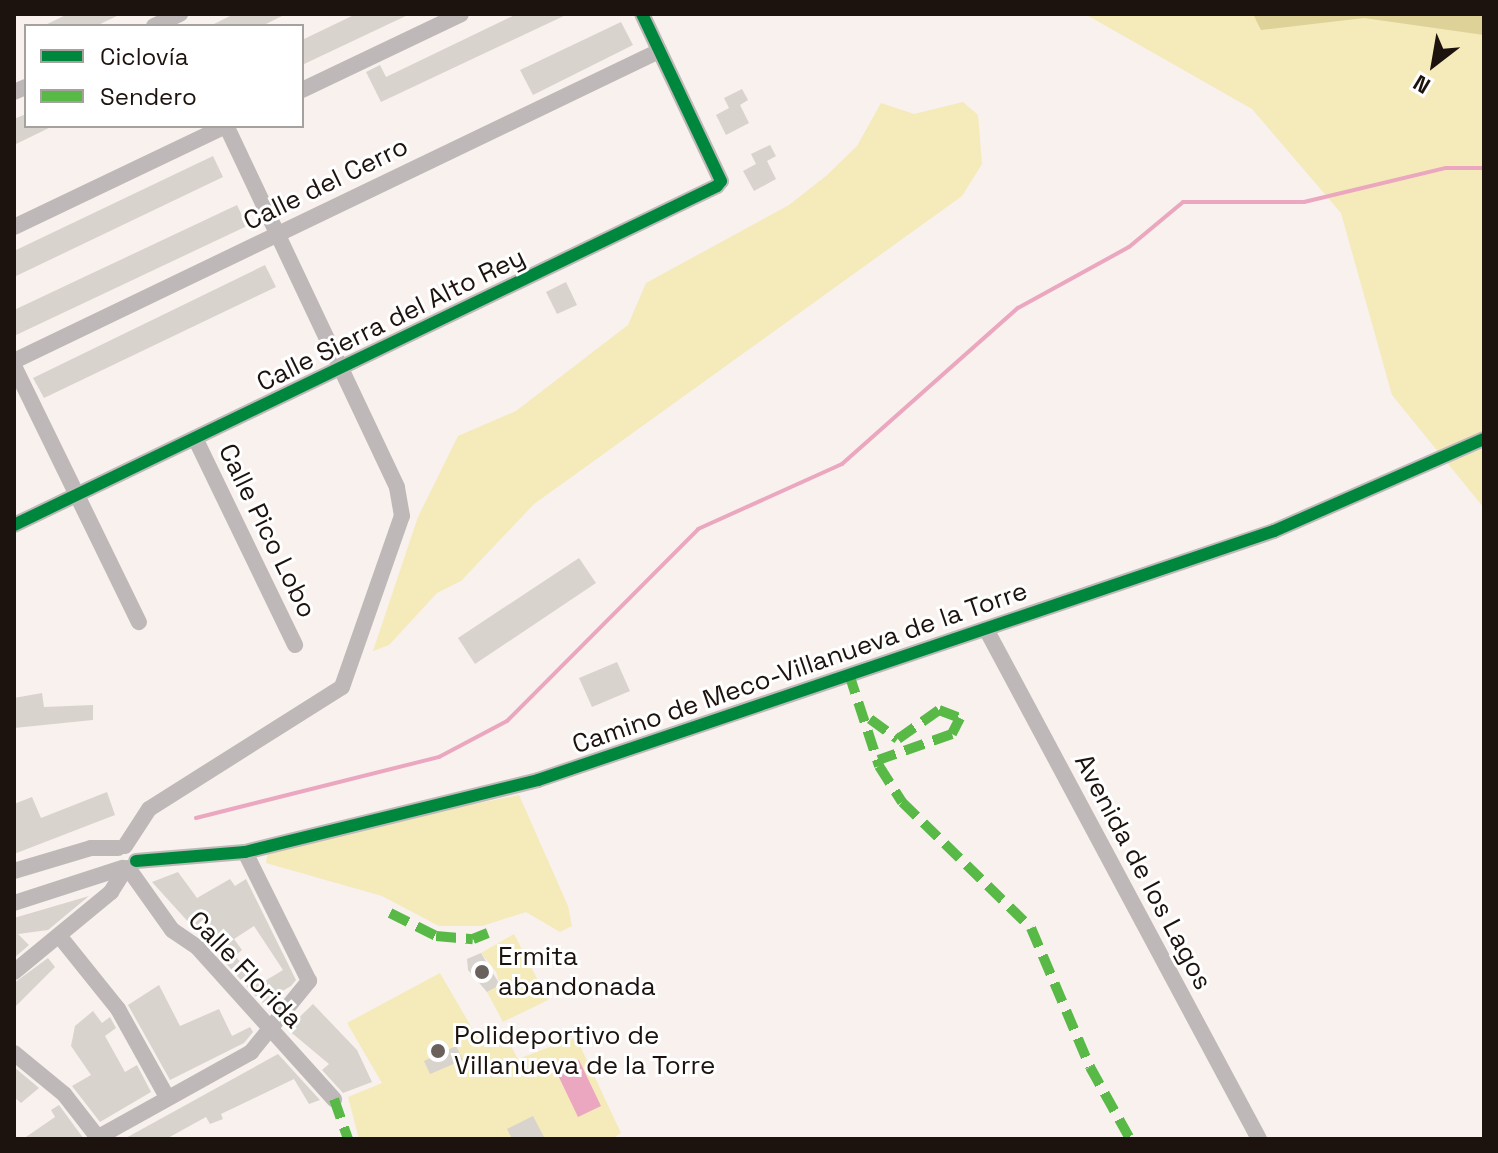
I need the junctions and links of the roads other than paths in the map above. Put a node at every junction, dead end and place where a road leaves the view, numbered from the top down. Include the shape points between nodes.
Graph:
1 (461, 14) edge
2 (642, 14) edge
3 (659, 51) junction
4 (304, 89) edge
5 (222, 128) edge
6 (227, 128) edge
7 (14, 227) edge
8 (278, 234) junction
9 (14, 363) edge
10 (341, 368) junction
11 (195, 438) junction
12 (1484, 439) edge
13 (77, 494) junction
14 (14, 525) edge
15 (139, 622) dead end
16 (986, 629) junction
17 (295, 645) dead end
18 (122, 847) junction
19 (245, 852) junction
20 (128, 866) junction
21 (14, 871) edge
22 (14, 903) edge
23 (61, 938) junction
24 (14, 972) edge
25 (270, 1032) junction
26 (14, 1053) edge
27 (167, 1097) junction
28 (334, 1099) dead end
29 (97, 1138) edge
30 (1259, 1139) edge

1 - 4 street
2 - 3 street
3 - 8 street, Calle del Cerro
3 - 10 street, Calle Sierra del Alto Rey via 721,181
5 - 7 street
6 - 8 street
8 - 9 street, Calle del Cerro
8 - 10 street
9 - 13 street
10 - 11 street, Calle Sierra del Alto Rey
10 - 18 street via 397,487 402,516 354,663 342,687 315,708 149,809
11 - 13 street, Calle Sierra del Alto Rey
11 - 17 street, Calle Pico Lobo
12 - 16 street, Camino de Meco-Villanueva de la Torre via 1274,531
13 - 14 street, Calle Sierra del Alto Rey
13 - 15 street
16 - 19 street, Camino de Meco-Villanueva de la Torre via 538,780
16 - 30 street, Avenida de los Lagos
18 - 20 street, Calle Florida via 135,850
18 - 21 street via 91,848
19 - 20 street, Camino de Meco-Villanueva de la Torre
19 - 25 street via 309,981
20 - 22 street, Camino de Meco-Villanueva de la Torre
20 - 23 street via 111,892
20 - 25 street, Calle Florida via 172,930 197,947
23 - 24 street
23 - 27 street via 118,1009
25 - 27 street via 251,1052
25 - 28 street, Calle Florida
26 - 29 street via 64,1094
27 - 29 street

